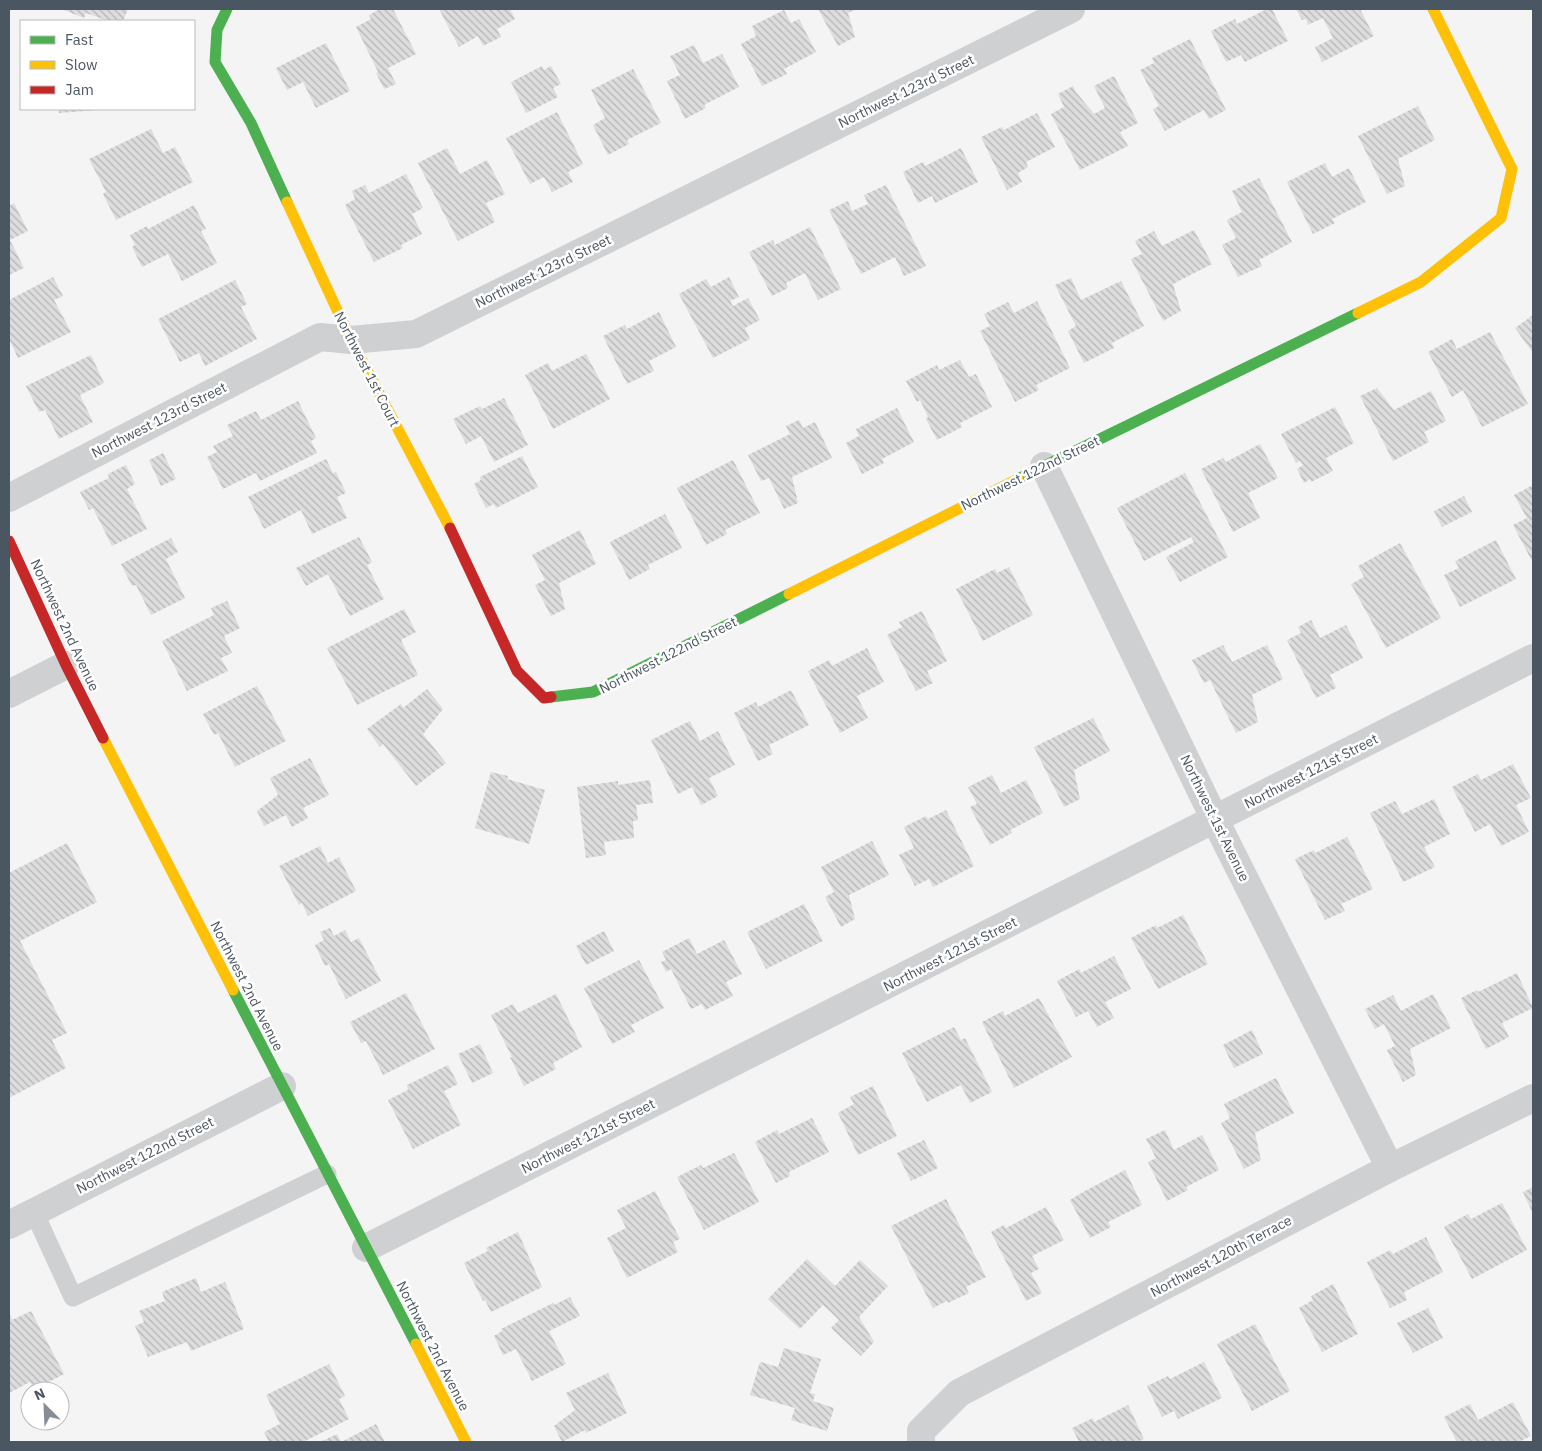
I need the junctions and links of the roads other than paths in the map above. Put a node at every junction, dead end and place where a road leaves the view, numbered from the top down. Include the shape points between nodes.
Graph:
1 (227, 9) edge
2 (1071, 9) edge
3 (1433, 9) edge
4 (350, 340) junction
5 (1044, 466) junction
6 (9, 498) edge
7 (9, 541) edge
8 (1533, 658) edge
9 (66, 665) junction
10 (9, 694) edge
11 (544, 698) joint
12 (1215, 820) junction
13 (282, 1086) junction
14 (1533, 1098) edge
15 (1390, 1168) junction
16 (327, 1174) junction
17 (34, 1212) junction
18 (9, 1225) edge
19 (366, 1248) junction
20 (921, 1437) edge
21 (466, 1442) edge

1 - 4 street, Northwest 1st Court via 217,30 215,62 251,123
2 - 4 street, Northwest 123rd Street via 416,334
3 - 5 street, Northwest 122nd Street via 1512,169 1502,218 1421,282
4 - 6 street, Northwest 123rd Street via 320,337
4 - 11 street, Northwest 1st Court via 458,544 517,671
5 - 11 street, Northwest 122nd Street via 593,692
5 - 12 street, Northwest 1st Avenue
7 - 9 street, Northwest 2nd Avenue
8 - 12 street, Northwest 121st Street
9 - 10 street
9 - 13 street, Northwest 2nd Avenue
12 - 15 street, Northwest 1st Avenue
12 - 19 street, Northwest 121st Street
13 - 16 street, Northwest 2nd Avenue
13 - 17 street, Northwest 122nd Street
14 - 15 street, Northwest 120th Terrace
15 - 20 street, Northwest 120th Terrace via 959,1393
16 - 17 lane via 73,1297
16 - 19 street, Northwest 2nd Avenue
17 - 18 street, Northwest 122nd Street
19 - 21 street, Northwest 2nd Avenue

